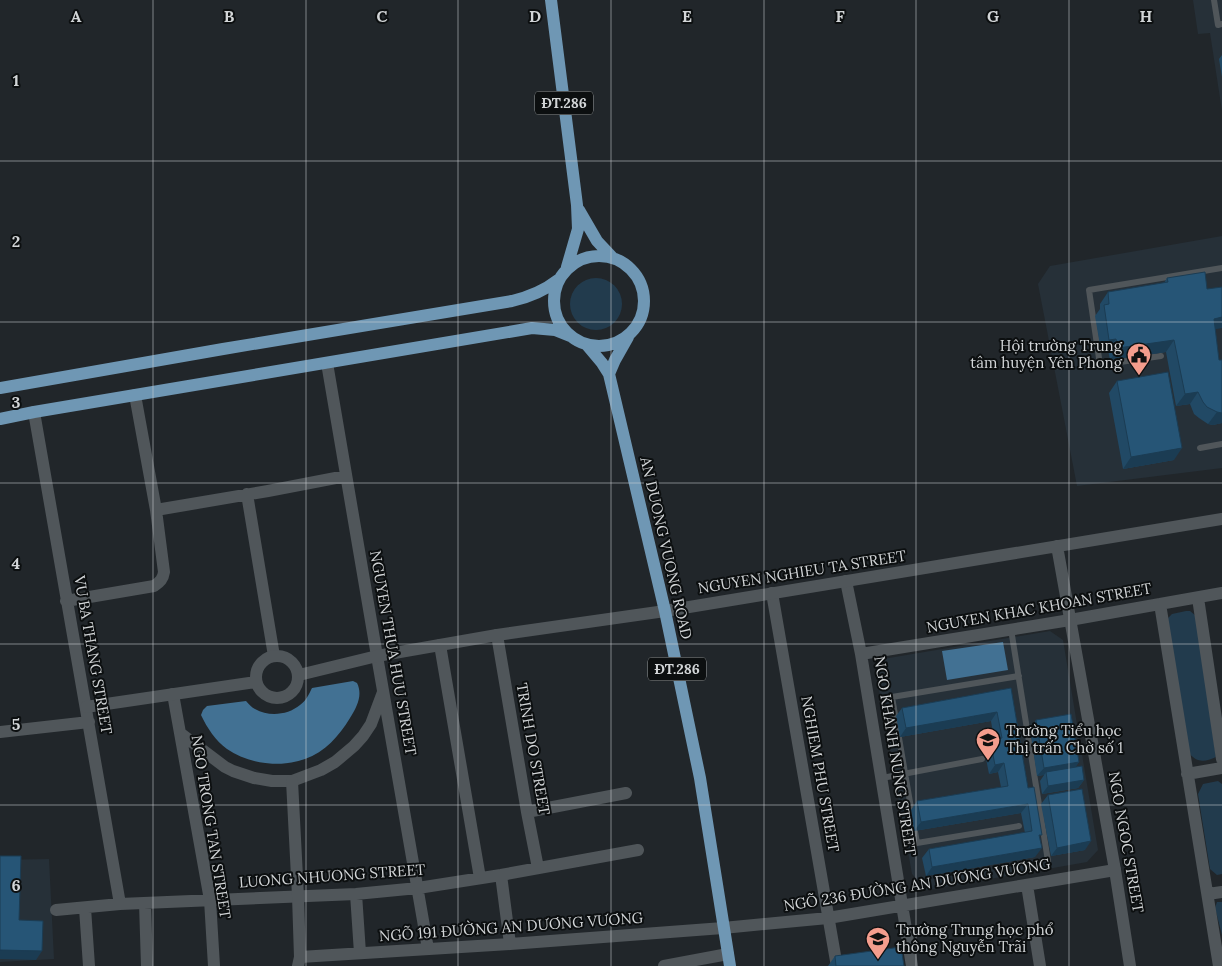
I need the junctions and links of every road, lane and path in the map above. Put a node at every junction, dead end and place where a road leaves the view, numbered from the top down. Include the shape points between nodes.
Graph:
1 (551, 0) edge
2 (1214, 0) edge
3 (1222, 24) edge
4 (577, 205) junction
5 (612, 257) junction
6 (568, 267) junction
7 (1222, 268) edge
8 (558, 280) junction
9 (630, 334) junction
10 (570, 336) junction
11 (586, 344) junction
12 (1161, 356) dead end
13 (328, 362) junction
14 (609, 374) junction
15 (0, 388) edge
16 (136, 395) junction
17 (34, 412) junction
18 (0, 419) edge
19 (1222, 444) edge
20 (1200, 448) dead end
21 (346, 476) junction
22 (247, 494) junction
23 (156, 510) junction
24 (1222, 519) edge
25 (1057, 546) junction
26 (846, 581) junction
27 (772, 593) junction
28 (1222, 593) edge
29 (1198, 598) junction
30 (66, 601) junction
31 (1160, 604) junction
32 (665, 611) junction
33 (1070, 620) junction
34 (1011, 629) junction
35 (497, 635) junction
36 (440, 645) junction
37 (861, 654) junction
38 (274, 656) junction
39 (377, 656) junction
40 (298, 675) junction
41 (1019, 676) junction
42 (256, 682) junction
43 (383, 691) junction
44 (174, 694) junction
45 (86, 707) junction
46 (89, 722) junction
47 (0, 732) edge
48 (180, 733) junction
49 (1222, 758) edge
50 (982, 759) dead end
51 (1222, 768) edge
52 (905, 774) junction
53 (1187, 774) junction
54 (882, 778) junction
55 (292, 781) junction
56 (626, 793) dead end
57 (526, 812) junction
58 (1019, 826) dead end
59 (638, 850) dead end
60 (1048, 861) dead end
61 (538, 868) junction
62 (1115, 870) junction
63 (501, 875) junction
64 (480, 878) junction
65 (1027, 884) junction
66 (418, 888) junction
67 (1222, 892) edge
68 (356, 894) junction
69 (1208, 894) junction
70 (298, 896) junction
71 (210, 900) junction
72 (145, 903) junction
73 (120, 904) junction
74 (903, 905) junction
75 (85, 908) junction
76 (56, 910) dead end
77 (828, 918) junction
78 (723, 928) junction
79 (510, 944) junction
80 (428, 949) junction
81 (360, 953) junction
82 (729, 960) edge
83 (299, 961) edge
84 (836, 961) edge
85 (89, 966) edge
86 (147, 966) edge
87 (214, 966) edge
88 (664, 966) edge
89 (912, 966) edge
90 (1040, 966) edge
91 (1130, 966) edge
92 (1219, 966) edge

1 - 4 main road, ĐT.286
2 - 3 lane via 1218,24
4 - 5 main road, ĐT.286 via 597,241
4 - 6 main road, ĐT.286 via 578,229
5 - 6 main road, ĐT.286 via 596,255 580,259
5 - 9 main road, ĐT.286 via 626,264 643,290 642,313
6 - 8 main road, ĐT.286
7 - 12 lane via 1089,290 1100,365
8 - 10 main road, ĐT.286 via 553,303 561,326
8 - 15 main road via 533,295 512,301
9 - 11 main road, ĐT.286 via 610,345
9 - 14 main road, ĐT.286
10 - 11 main road, ĐT.286
10 - 13 main road via 555,330 532,328
11 - 14 main road, AN DUONG VUONG ROAD / ĐT.286
13 - 16 main road
13 - 21 street, NGUYEN THUA HUU STREET
14 - 32 main road, AN DUONG VUONG ROAD / ĐT.286
16 - 17 main road
16 - 23 street
17 - 18 main road
17 - 30 street, VU BA THANG STREET
19 - 20 lane
21 - 22 street
21 - 39 street, NGUYEN THUA HUU STREET
22 - 23 street
22 - 38 street
23 - 30 street via 164,572 160,582 154,586
24 - 25 street, NGUYEN NGHIEU TA STREET
25 - 26 street, NGUYEN NGHIEU TA STREET
25 - 33 street, NGO NGOC STREET
26 - 27 street, NGUYEN NGHIEU TA STREET
26 - 37 street, NGO KHANH NUNG STREET
27 - 32 street, NGUYEN NGHIEU TA STREET
27 - 77 street, NGHIEM PHU STREET
28 - 29 street, NGUYEN KHAC KHOAN STREET
29 - 31 street, NGUYEN KHAC KHOAN STREET
29 - 49 street
30 - 45 street, VU BA THANG STREET
31 - 33 street, NGUYEN KHAC KHOAN STREET
31 - 53 street
32 - 35 street, NGUYEN NGHIEU TA STREET
32 - 78 main road, AN DUONG VUONG ROAD / ĐT.286 via 700,778
33 - 34 street, NGUYEN KHAC KHOAN STREET
33 - 62 street, NGO NGOC STREET
34 - 37 street, NGUYEN KHAC KHOAN STREET
34 - 41 lane
35 - 36 street, NGUYEN NGHIEU TA STREET
35 - 57 street, TRINH DO STREET
36 - 39 street, NGUYEN NGHIEU TA STREET
36 - 64 street
37 - 54 street, NGO KHANH NUNG STREET
38 - 40 street via 290,660
38 - 42 street via 260,665
39 - 40 street, NGUYEN NGHIEU TA STREET
39 - 43 street, NGUYEN THUA HUU STREET
40 - 42 street via 296,688 280,699 268,697
41 - 52 lane via 892,697
41 - 60 lane
42 - 44 street
43 - 55 street via 371,724 354,746 321,770
43 - 66 street, NGUYEN THUA HUU STREET
44 - 45 street
44 - 48 street, NGO TRONG TAN STREET
45 - 46 street, VU BA THANG STREET
46 - 47 street
46 - 73 street, VU BA THANG STREET
48 - 55 street via 233,771 254,778
48 - 71 street, NGO TRONG TAN STREET
50 - 52 lane
51 - 53 street
52 - 54 lane
52 - 58 lane via 917,843
53 - 69 street
54 - 74 street, NGO KHANH NUNG STREET
55 - 70 street
56 - 57 street
57 - 61 street, TRINH DO STREET
59 - 61 street, LUONG NHUONG STREET
61 - 63 street, LUONG NHUONG STREET
62 - 65 street, NGÕ 236 ĐƯỜNG AN DƯƠNG VƯƠNG
62 - 91 street, NGO NGOC STREET
63 - 64 street, LUONG NHUONG STREET
63 - 79 street
64 - 66 street, LUONG NHUONG STREET
65 - 74 street, NGÕ 236 ĐƯỜNG AN DƯƠNG VƯƠNG
65 - 90 street
66 - 68 street, LUONG NHUONG STREET
66 - 80 street, NGUYEN THUA HUU STREET
67 - 69 street
68 - 70 street, LUONG NHUONG STREET
68 - 81 street
69 - 92 street
70 - 71 street, LUONG NHUONG STREET
70 - 83 street
71 - 72 street, LUONG NHUONG STREET
71 - 87 street, NGO TRONG TAN STREET
72 - 73 street, LUONG NHUONG STREET
72 - 86 street
73 - 75 street, LUONG NHUONG STREET
74 - 77 street, NGÕ 236 ĐƯỜNG AN DƯƠNG VƯƠNG
74 - 89 street, NGO KHANH NUNG STREET
75 - 76 street, LUONG NHUONG STREET
75 - 85 street
77 - 78 street, NGÕ 236 ĐƯỜNG AN DƯƠNG VƯƠNG
77 - 84 street, NGHIEM PHU STREET
78 - 79 street, NGÕ 191 ĐƯỜNG AN DƯƠNG VƯƠNG
78 - 82 main road, AN DUONG VUONG ROAD / ĐT.286
79 - 80 street, NGÕ 191 ĐƯỜNG AN DƯƠNG VƯƠNG
80 - 81 street, NGÕ 191 ĐƯỜNG AN DƯƠNG VƯƠNG
81 - 83 street, NGÕ 191 ĐƯỜNG AN DƯƠNG VƯƠNG
82 - 88 street

